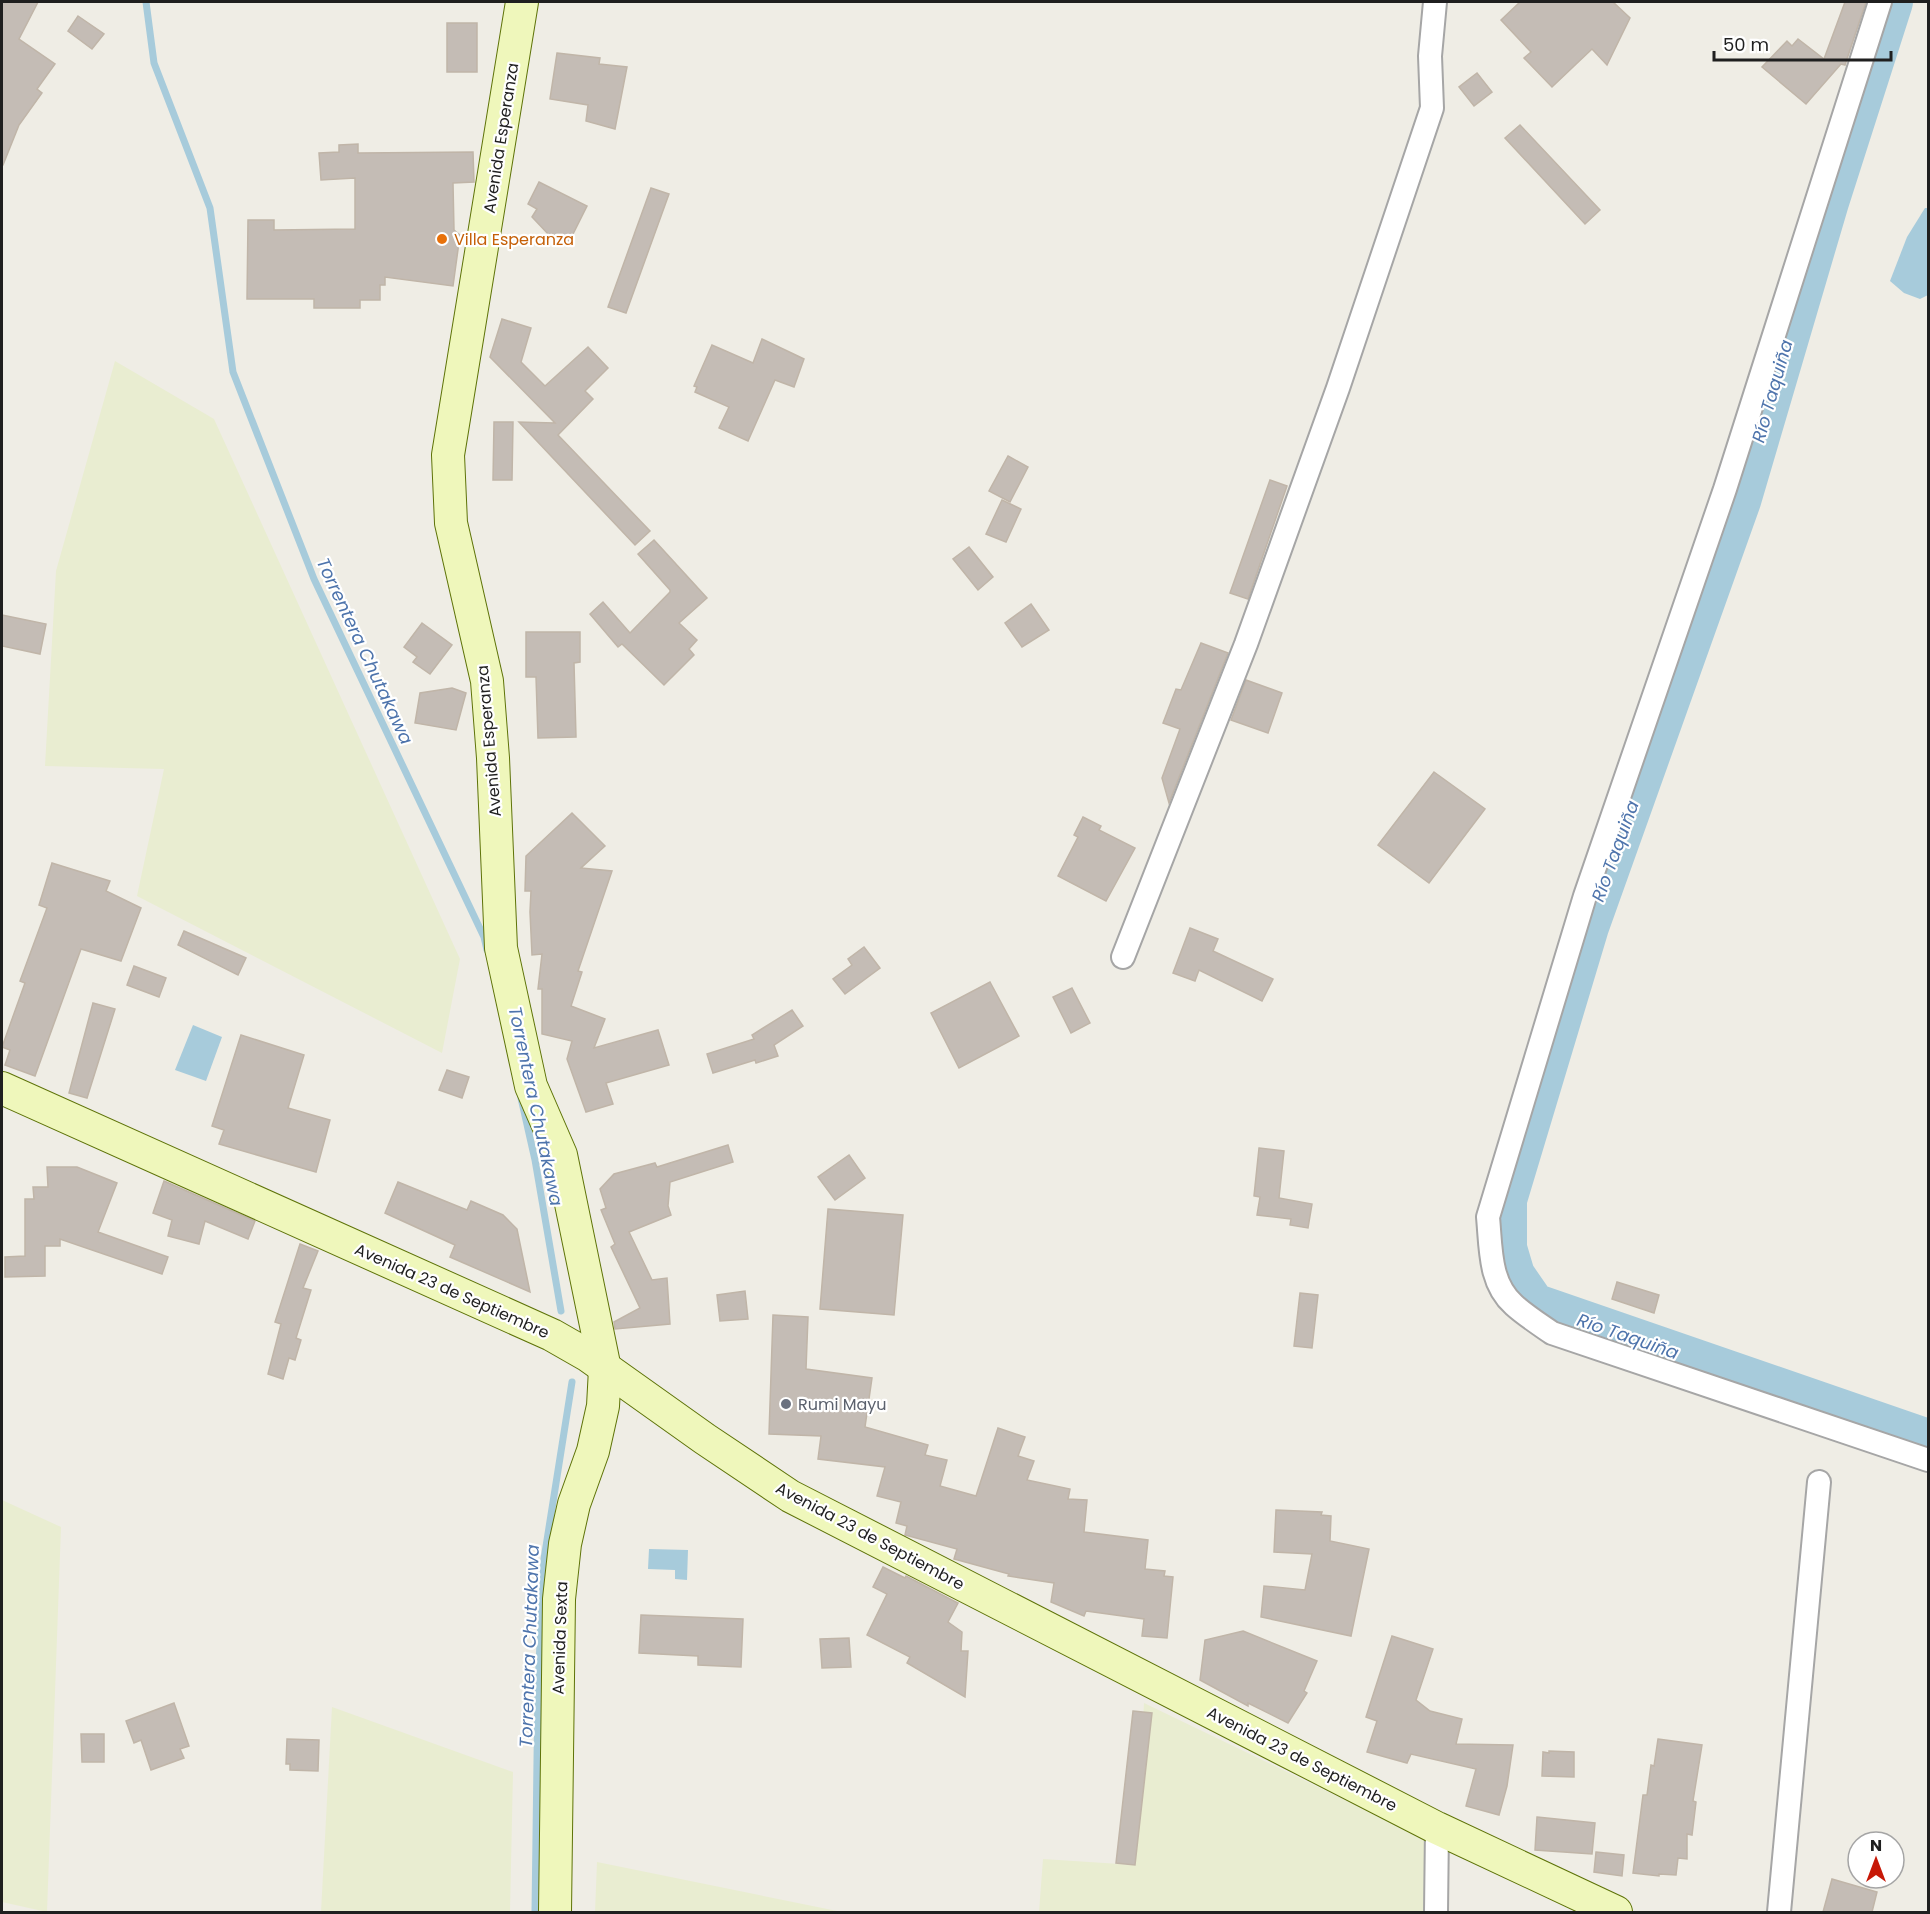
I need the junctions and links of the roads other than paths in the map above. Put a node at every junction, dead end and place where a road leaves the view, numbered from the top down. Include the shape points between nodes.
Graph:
1 (522, 2) edge
2 (1435, 2) edge
3 (1880, 2) edge
4 (1123, 957) dead end
5 (2, 1088) edge
6 (596, 1362) junction
7 (1929, 1460) edge
8 (1819, 1482) dead end
9 (1437, 1828) junction
10 (555, 1912) edge
11 (1436, 1912) edge
12 (1616, 1912) edge
13 (1779, 1912) edge

1 - 6 main road, Avenida Esperanza via 448,455 451,523 487,681 501,948 531,1086 561,1155
2 - 4 street via 1430,56 1432,108 1246,644
3 - 7 street via 1725,489 1585,896 1488,1217 1494,1271 1501,1289 1513,1304 1552,1333
5 - 6 main road, Avenida 23 de Septiembre via 552,1335
6 - 9 main road, Avenida 23 de Septiembre via 790,1496
6 - 10 main road, Avenida Sexta via 603,1406 565,1544 560,1599
8 - 13 street
9 - 11 street
9 - 12 main road, Avenida 23 de Septiembre

